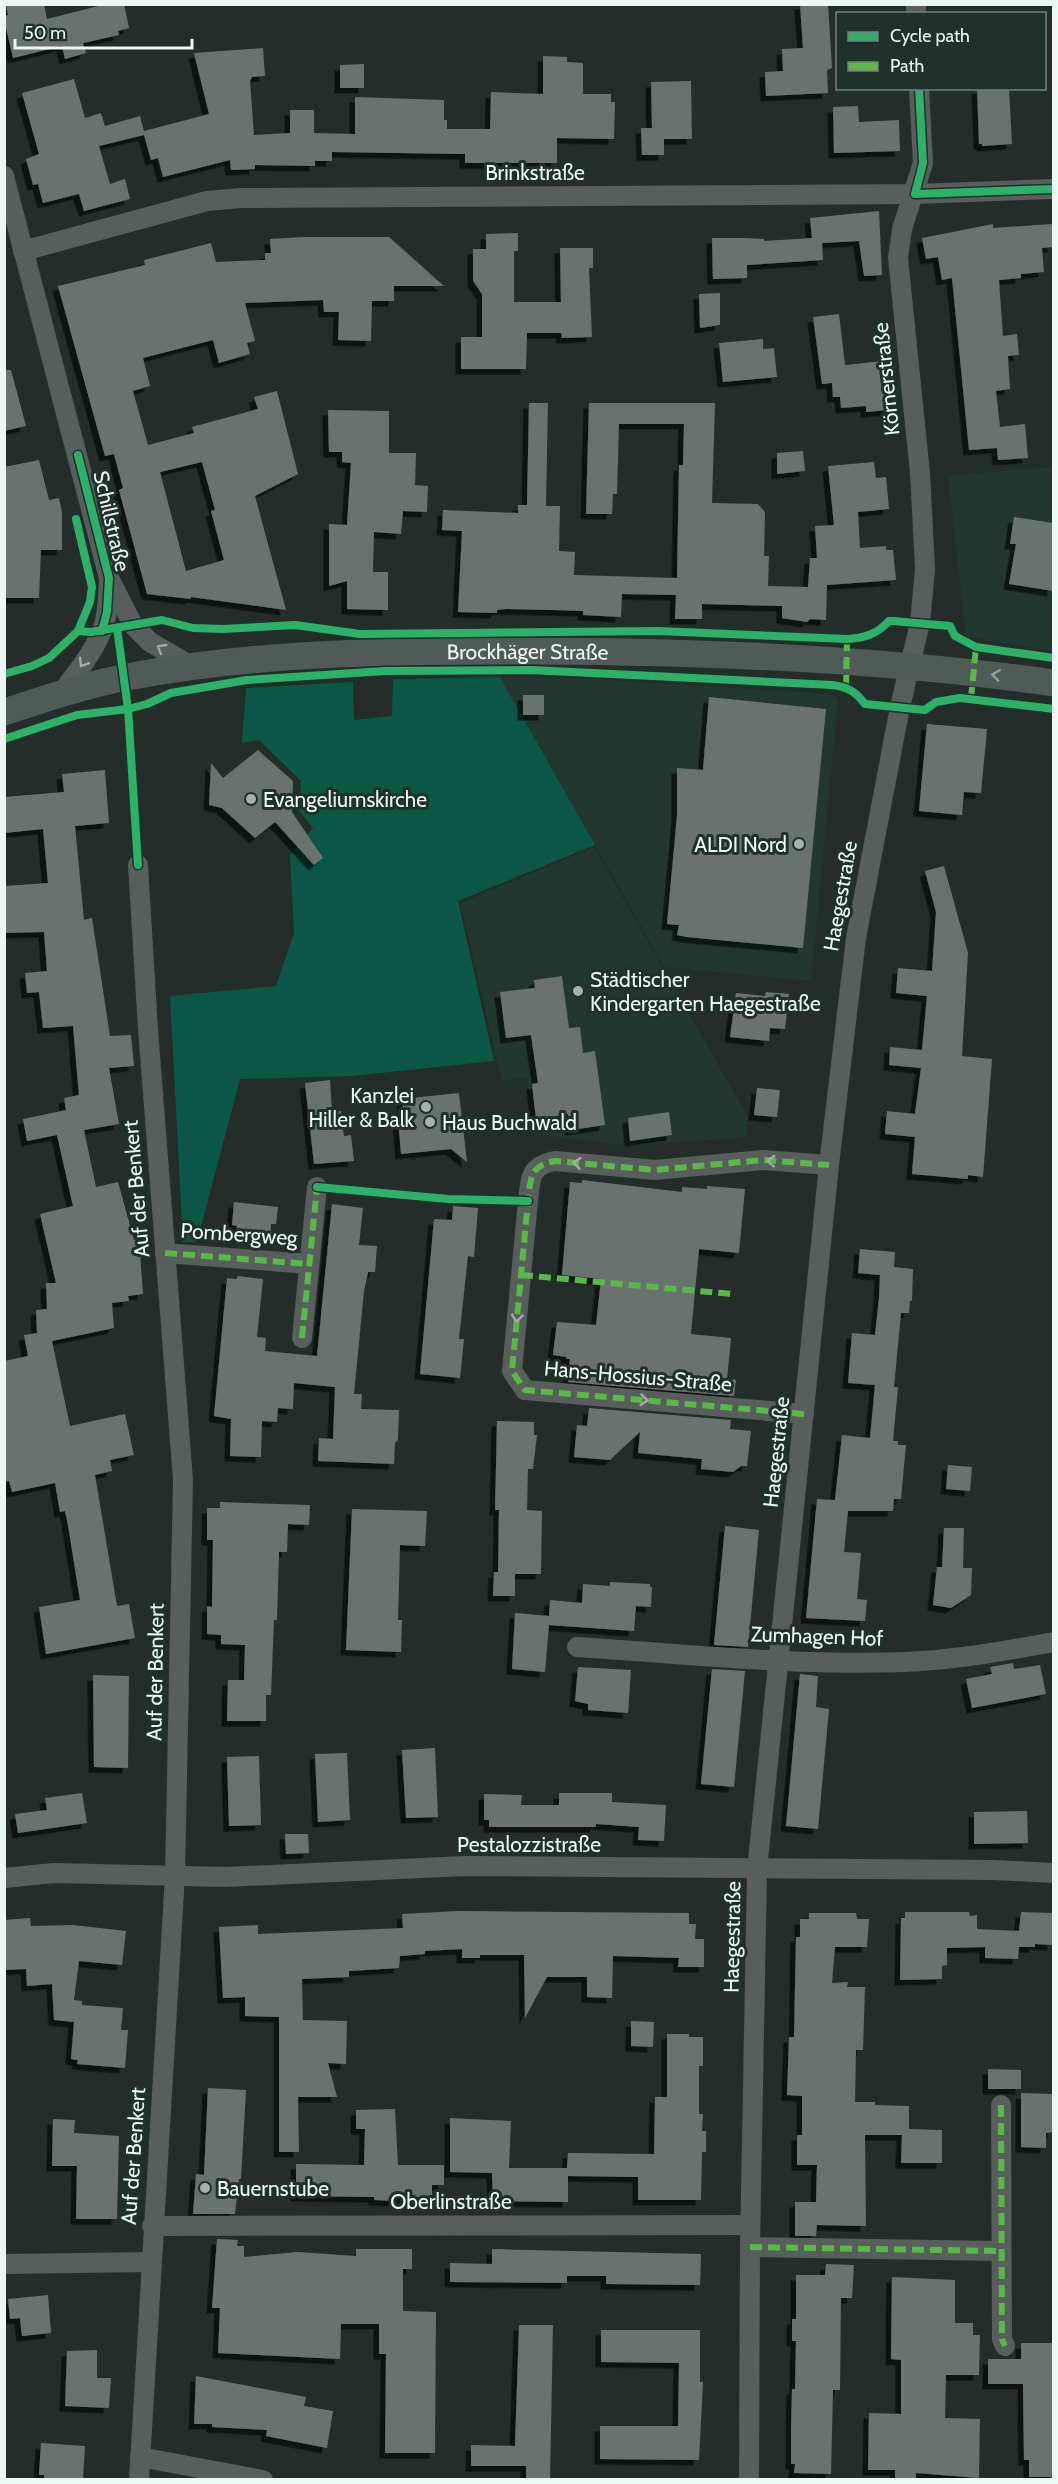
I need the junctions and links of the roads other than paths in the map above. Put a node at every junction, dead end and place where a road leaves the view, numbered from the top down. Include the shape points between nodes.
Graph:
1 (919, 90) edge
2 (4, 176) edge
3 (1053, 189) edge
4 (915, 194) junction
5 (23, 250) junction
6 (110, 578) junction
7 (191, 666) junction
8 (910, 667) junction
9 (1053, 683) edge
10 (61, 693) junction
11 (4, 712) edge
12 (138, 865) dead end
13 (829, 1165) junction
14 (317, 1187) dead end
15 (165, 1253) junction
16 (309, 1264) junction
17 (302, 1338) dead end
18 (804, 1414) junction
19 (1053, 1642) edge
20 (577, 1647) dead end
21 (780, 1660) junction
22 (757, 1870) junction
23 (1053, 1873) edge
24 (175, 1875) junction
25 (4, 1878) edge
26 (1000, 2105) dead end
27 (750, 2225) junction
28 (152, 2226) junction
29 (750, 2247) junction
30 (1000, 2251) junction
31 (151, 2262) junction
32 (4, 2264) edge
33 (1005, 2346) dead end
34 (140, 2457) junction
35 (139, 2480) edge
36 (263, 2480) edge
37 (749, 2480) edge

1 - 4 street, Körnerstraße via 923,163
2 - 5 street, Schillstraße
3 - 4 street, Brinkstraße
4 - 5 street, Brinkstraße via 241,198 207,201
4 - 8 street, Körnerstraße via 902,229 898,258 926,569
5 - 6 street, Schillstraße
7 -> 6 street, Schillstraße via 150,642 133,625
6 -> 10 street, Schillstraße via 102,631 80,670
7 - 8 main road, Brockhäger Straße via 451,651 658,652
7 - 10 main road, Brockhäger Straße
9 -> 8 main road, Brockhäger Straße
8 - 13 street, Haegestraße via 856,939
10 - 11 main road, Brockhäger Straße
12 - 15 street, Auf der Benkert
13 - 18 street, Haegestraße
13 -> 18 street, Hans-Hossius-Straße via 763,1160 655,1170 555,1161 541,1164 532,1175 524,1243 512,1371 525,1390
14 - 16 street, Pombergweg
15 - 16 street, Pombergweg
15 - 24 street, Auf der Benkert via 183,1480
16 - 17 street, Pombergweg
18 - 21 street, Haegestraße
19 - 21 street, Zumhagen Hof via 906,1662
20 - 21 street, Zumhagen Hof
21 - 22 street, Haegestraße
22 - 23 street, Pestalozzistraße
22 - 24 street, Pestalozzistraße via 465,1866 225,1877
22 - 27 street, Haegestraße
24 - 25 street, Pestalozzistraße via 54,1873
24 - 28 street, Auf der Benkert
26 - 30 street
27 - 28 street, Oberlinstraße
27 - 29 street, Haegestraße
28 - 31 street, Auf der Benkert
29 - 30 street
29 - 37 street, Haegestraße
30 - 33 street
31 - 32 street
31 - 34 street, Auf der Benkert
34 - 35 street, Auf der Benkert
34 - 36 street

